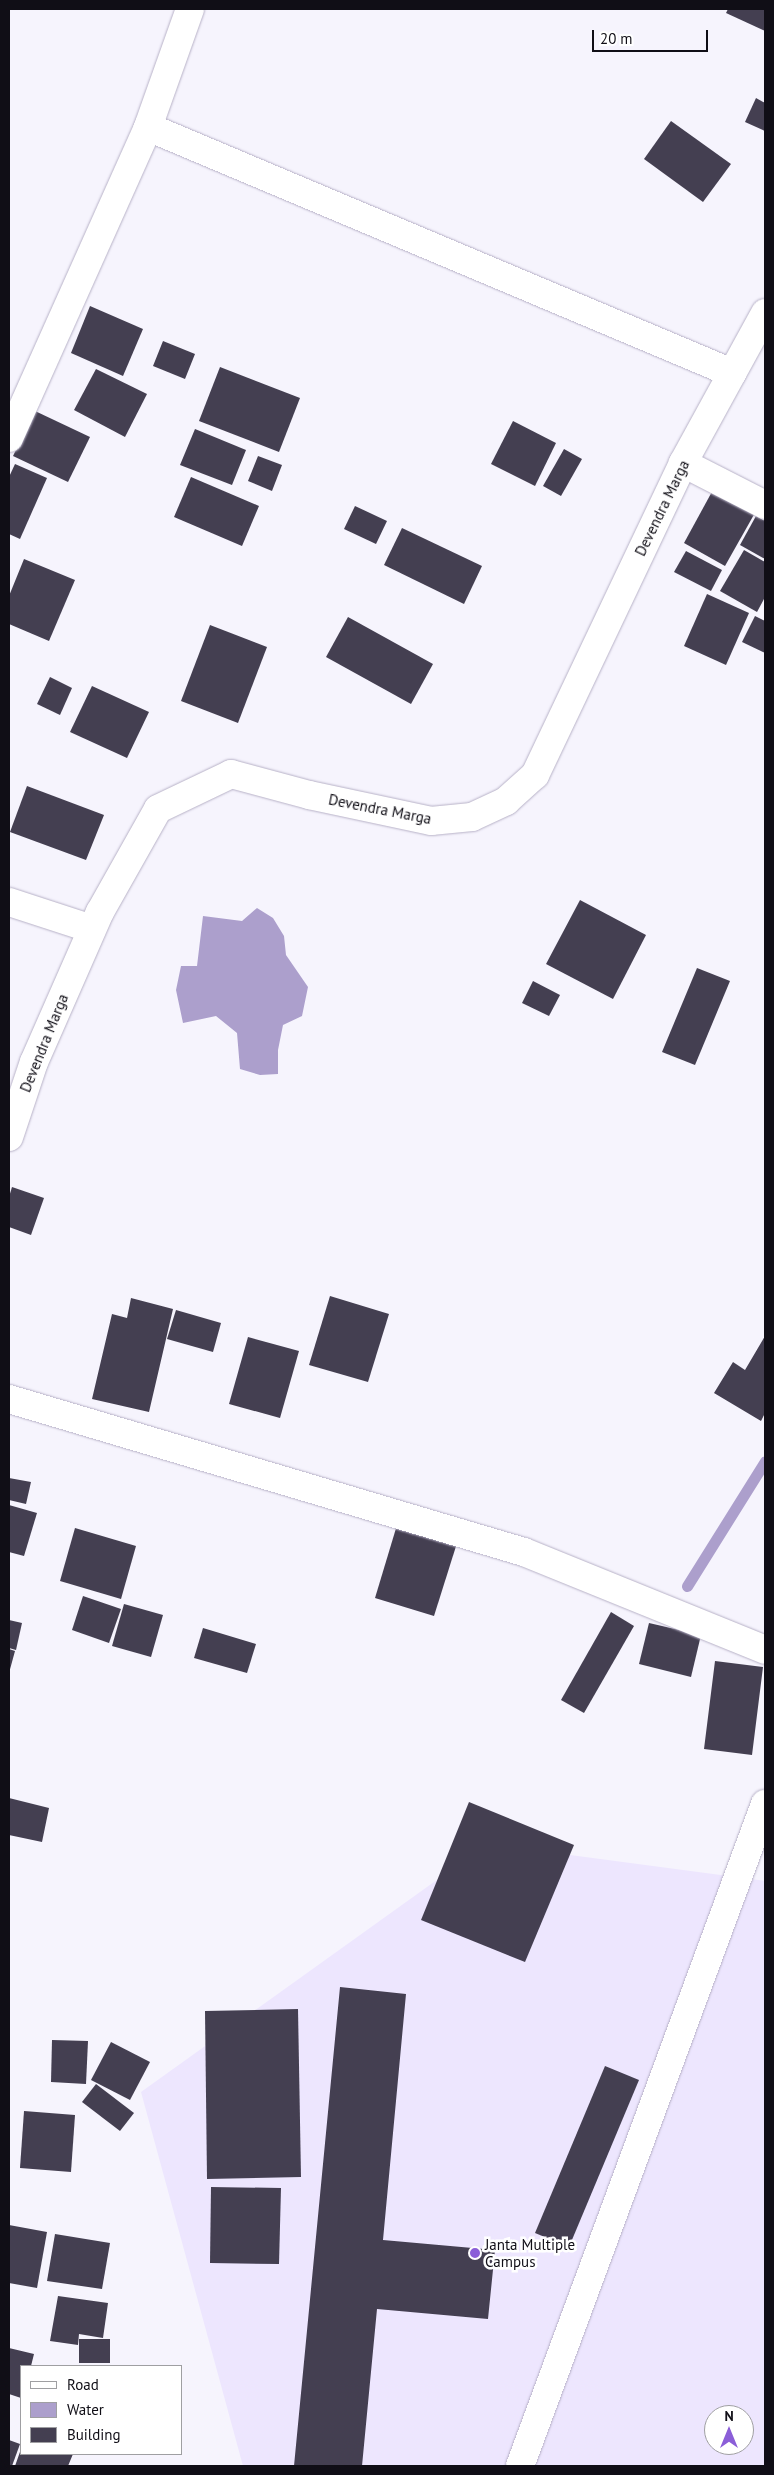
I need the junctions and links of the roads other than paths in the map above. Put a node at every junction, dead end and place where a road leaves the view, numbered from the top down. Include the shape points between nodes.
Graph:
1 (190, 9) edge
2 (148, 128) junction
3 (765, 313) edge
4 (732, 373) junction
5 (9, 438) edge
6 (683, 463) junction
7 (765, 505) edge
8 (9, 902) edge
9 (92, 929) junction
10 (9, 1137) edge
11 (9, 1399) edge
12 (765, 1650) edge
13 (765, 1804) edge
14 (520, 2466) edge

1 - 2 street
2 - 4 street
2 - 5 street
3 - 4 street, Devendra Marga
4 - 6 street, Devendra Marga
6 - 7 street
6 - 9 street, Devendra Marga via 535,775 506,801 472,817 431,821 309,795 231,774 158,809
8 - 9 street
9 - 10 street, Devendra Marga via 34,1062
11 - 12 street via 524,1552
13 - 14 street

